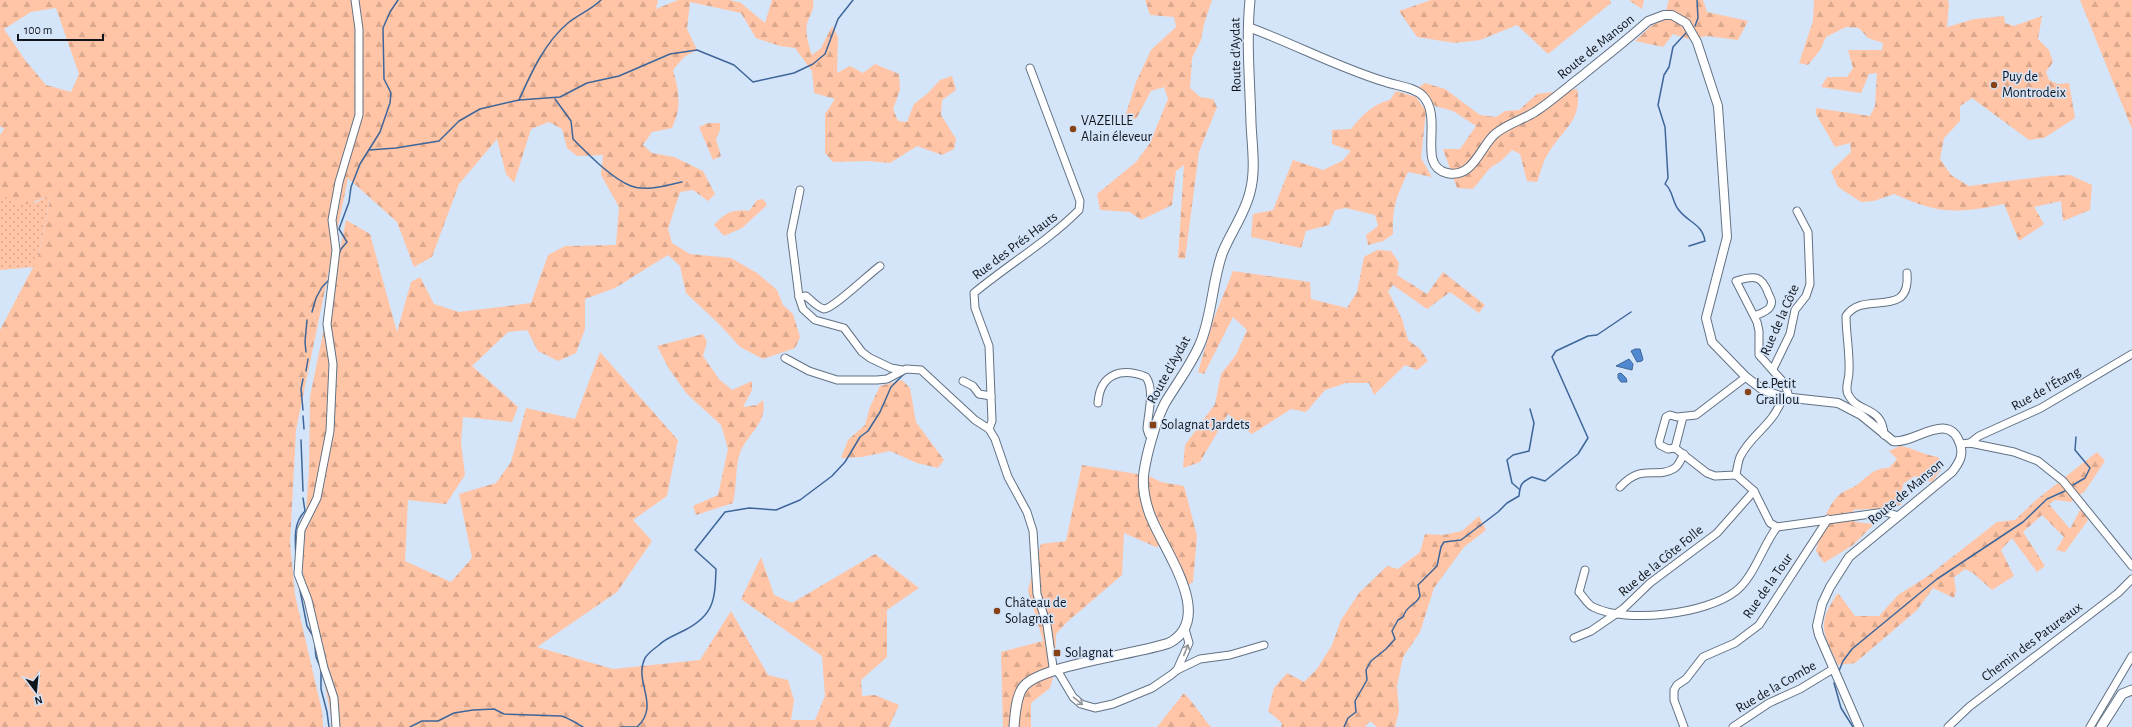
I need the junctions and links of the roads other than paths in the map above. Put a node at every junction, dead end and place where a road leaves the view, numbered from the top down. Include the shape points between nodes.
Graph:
1 (355, 0) edge
2 (1250, 0) edge
3 (1248, 28) junction
4 (1030, 68) dead end
5 (800, 190) dead end
6 (1797, 211) dead end
7 (880, 266) dead end
8 (1907, 273) dead end
9 (799, 297) junction
10 (1754, 316) junction
11 (2132, 354) edge
12 (785, 358) dead end
13 (1773, 369) junction
14 (902, 370) junction
15 (1746, 376) junction
16 (963, 381) dead end
17 (991, 396) junction
18 (1786, 397) junction
19 (1098, 403) dead end
20 (1683, 417) junction
21 (989, 429) junction
22 (1884, 435) junction
23 (1153, 437) junction
24 (1970, 443) junction
25 (1961, 444) junction
26 (1675, 448) junction
27 (1684, 454) junction
28 (1736, 475) junction
29 (1620, 487) dead end
30 (1754, 491) junction
31 (1899, 516) junction
32 (1828, 519) junction
33 (1777, 527) junction
34 (2132, 566) edge
35 (1585, 570) dead end
36 (2132, 579) edge
37 (1616, 614) junction
38 (1185, 629) junction
39 (1574, 638) dead end
40 (1264, 645) dead end
41 (2132, 656) edge
42 (1833, 669) junction
43 (1055, 670) junction
44 (1177, 670) junction
45 (2132, 690) edge
46 (2099, 712) junction
47 (2108, 717) junction
48 (336, 727) edge
49 (1014, 727) edge
50 (1684, 727) edge
51 (1733, 727) edge
52 (1859, 727) edge
53 (1948, 727) edge
54 (2090, 727) edge
55 (2101, 727) edge

1 - 48 street via 359,29 359,115 339,182 332,220 336,250 326,324 333,364 330,431 317,498 301,530 298,574 308,600 334,698
2 - 3 main road, Route d'Aydat
3 - 15 street, Route de Manson via 1366,76 1414,90 1431,109 1433,132 1430,150 1433,162 1447,173 1455,173 1472,166 1486,144 1502,128 1523,119 1546,104 1648,21 1664,15 1686,23 1697,42 1715,95 1727,237 1707,312 1707,328 1714,346
3 - 23 main road, Route d'Aydat via 1253,165 1250,194 1222,254 1201,343 1165,404
4 - 17 street, Rue des Prés Hauts via 1080,201 1079,210 1056,233 974,293 975,308 989,346
5 - 9 street via 791,234
6 - 13 street, Rue de la Côte via 1808,232 1810,284 1806,296 1795,310 1790,334
7 - 9 street via 829,308 819,307 806,296
8 - 22 street via 1908,284 1902,297 1895,301 1857,306 1846,316 1848,395 1874,412
9 - 14 street via 803,309 811,317 844,328 862,352 884,365
10 - 10 street via 1736,281 1749,277 1765,283 1772,301 1771,305 1767,310
10 - 13 street via 1759,331 1759,355
11 - 24 street, Rue de l'Étang via 2041,408 1979,436
12 - 14 street via 810,371 837,380 864,382 887,379
13 - 18 street via 1784,384
14 - 21 street via 921,370 975,420
15 - 18 street, Route de Manson via 1765,391
15 - 20 street via 1696,415
16 - 17 street via 973,386 978,394
17 - 21 street, Rue des Prés Hauts via 992,421
18 - 22 street via 1838,403 1861,414
18 - 28 street via 1773,418 1744,449
19 - 23 street via 1106,380 1112,375 1119,372 1146,377 1151,389 1147,429
20 - 26 street
20 - 26 street via 1670,415 1663,423 1660,445 1668,449
21 - 43 street via 1008,477 1027,512 1033,531 1037,594 1047,625
22 - 25 street via 1900,442 1939,428 1947,429
23 - 38 main road, Route d'Aydat via 1144,472 1145,500 1154,525 1182,581 1188,609 1188,624
24 - 25 street
24 - 34 street via 2014,452 2038,462 2063,481
25 - 31 street, Route de Manson via 1961,457 1952,472
26 - 27 street
27 - 28 street via 1707,473 1715,476
27 - 29 street via 1676,467 1629,476
28 - 30 street
30 - 33 street via 1770,523
30 - 37 street, Rue de la Côte Folle via 1717,533 1650,583
31 - 32 street via 1885,512
31 - 42 street, Route de Manson via 1849,557 1822,604 1817,626
32 - 33 street
32 - 50 street, Rue de la Tour via 1759,625 1735,643 1703,657 1686,679 1677,685 1674,700
33 - 37 street via 1746,580 1736,591 1686,611 1635,616
35 - 37 street via 1579,592 1592,607
36 - 53 street, Chemin des Patureaux via 2118,593 1974,703
37 - 39 street, Rue de la Côte Folle via 1591,631
38 - 43 main road via 1177,639 1164,645
44 -> 38 street via 1189,643
40 - 44 street via 1230,655 1200,659
41 - 46 street
42 - 51 street, Rue de la Combe via 1800,689 1769,703
42 - 52 street, Route de Manson
43 -> 44 street via 1073,697 1087,707 1095,708 1113,704 1152,688
43 - 49 main road via 1024,685
45 - 47 main road via 2122,694
46 - 47 street
46 - 54 street
47 - 55 main road

